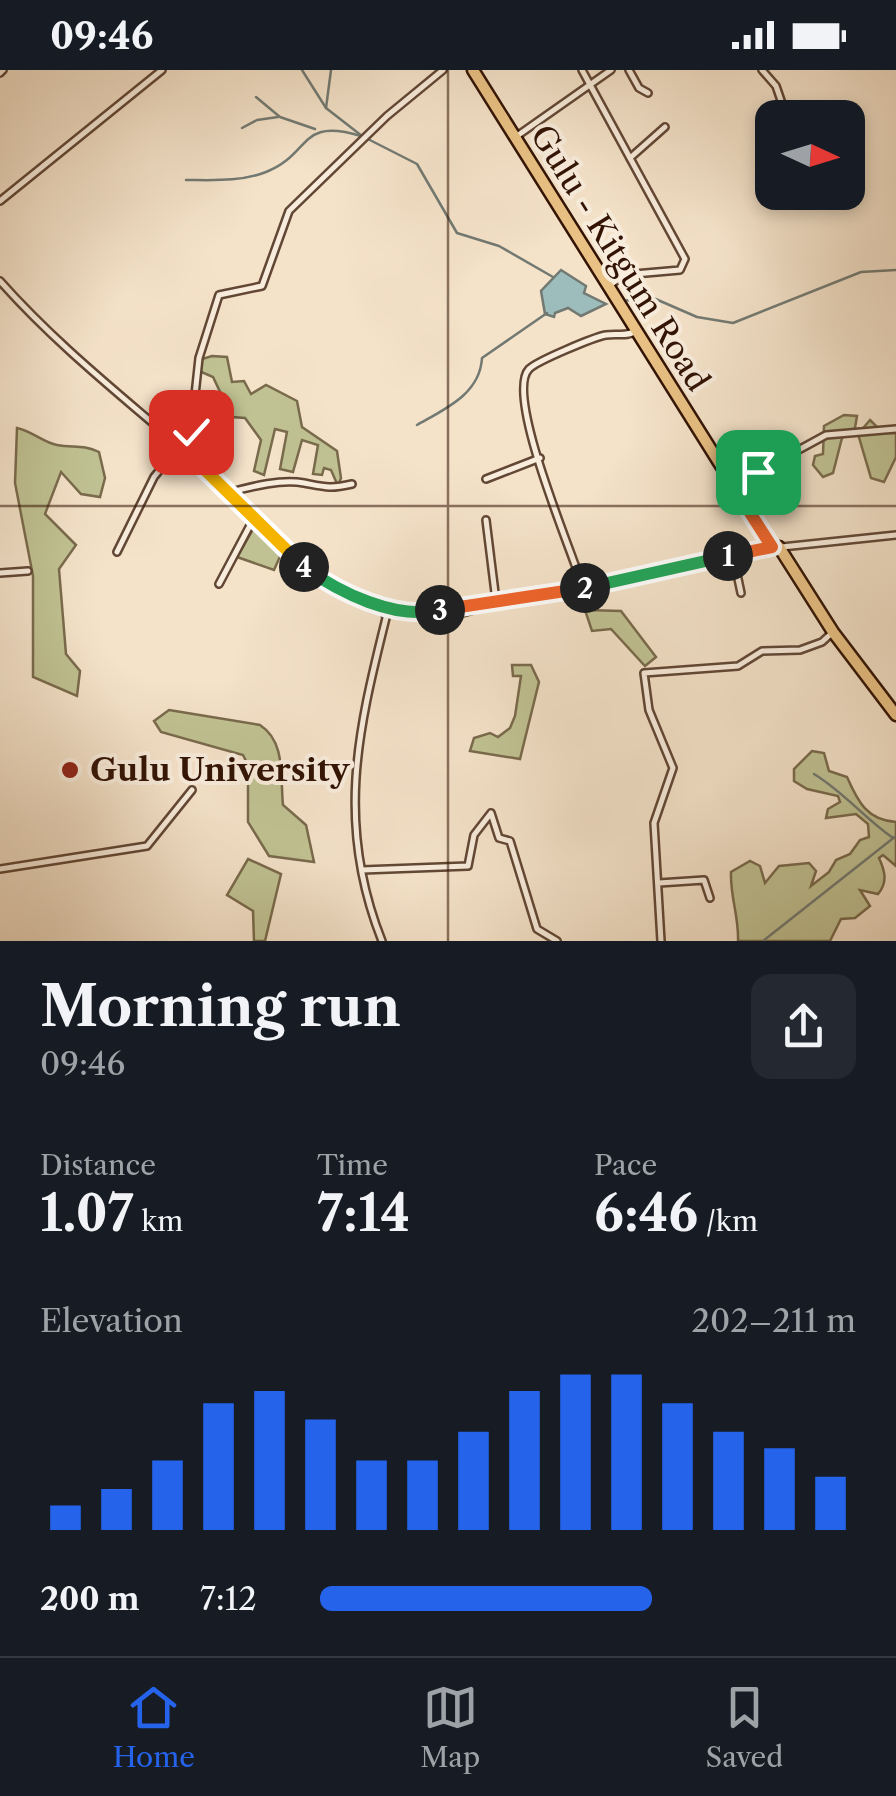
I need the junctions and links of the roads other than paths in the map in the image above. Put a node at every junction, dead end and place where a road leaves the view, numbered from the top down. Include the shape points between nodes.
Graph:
1 (162, 70) edge
2 (443, 70) edge
3 (473, 70) edge
4 (582, 70) edge
5 (611, 70) edge
6 (629, 70) edge
7 (762, 70) edge
8 (590, 85) junction
9 (648, 93) dead end
10 (781, 100) edge
11 (665, 127) dead end
12 (517, 136) junction
13 (630, 158) junction
14 (0, 202) edge
15 (0, 281) edge
16 (609, 286) junction
17 (636, 331) junction
18 (896, 429) edge
19 (178, 446) junction
20 (540, 458) junction
21 (486, 479) dead end
22 (352, 484) dead end
23 (733, 486) junction
24 (231, 492) junction
25 (255, 516) junction
26 (486, 520) dead end
27 (896, 535) edge
28 (776, 547) junction
29 (117, 552) dead end
30 (733, 555) junction
31 (28, 571) dead end
32 (0, 573) edge
33 (220, 584) dead end
34 (583, 588) junction
35 (742, 593) dead end
36 (496, 601) junction
37 (383, 604) junction
38 (397, 608) junction
39 (386, 618) junction
40 (833, 632) junction
41 (892, 701) edge
42 (896, 715) edge
43 (192, 790) dead end
44 (0, 869) edge
45 (361, 870) junction
46 (658, 883) junction
47 (710, 898) dead end
48 (382, 941) edge
49 (557, 941) edge
50 (661, 941) edge

1 - 14 street
2 - 19 street via 289,211 262,286 218,295 199,358 191,432
3 - 12 main road, Gulu - Kitgum Road
4 - 8 street
5 - 8 street
6 - 9 street
7 - 10 street
8 - 12 street
8 - 13 street
11 - 13 street
12 - 16 main road, Gulu - Kitgum Road
13 - 16 street via 686,263 680,270 623,275
15 - 19 street via 96,378
16 - 17 main road, Gulu - Kitgum Road
17 - 20 street via 586,342 531,368 525,411
17 - 23 main road, Gulu - Kitgum Road
18 - 23 street via 826,435
19 - 24 street
19 - 29 street
20 - 21 street
20 - 34 street
22 - 24 street via 264,484
23 - 28 main road, Gulu - Kitgum Road
24 - 25 street
25 - 33 street
25 - 37 street via 312,573
26 - 36 street
27 - 28 street
28 - 30 street
28 - 40 main road, Gulu - Kitgum Road
30 - 34 street
30 - 35 street
31 - 32 street
34 - 36 street
36 - 38 street via 454,615
37 - 38 street
37 - 39 street
38 - 39 street
39 - 45 street via 358,748 354,836
40 - 41 main road, Gulu - Kitgum Road
40 - 46 street via 800,650 762,651 738,666 644,673 649,710 673,768 654,823
41 - 42 main road, Gulu - Kitgum Road
43 - 44 street via 148,846
45 - 48 street
45 - 49 street via 468,866 474,835 491,813 499,838 510,841 521,864 537,929
46 - 47 street via 704,880
46 - 50 street

